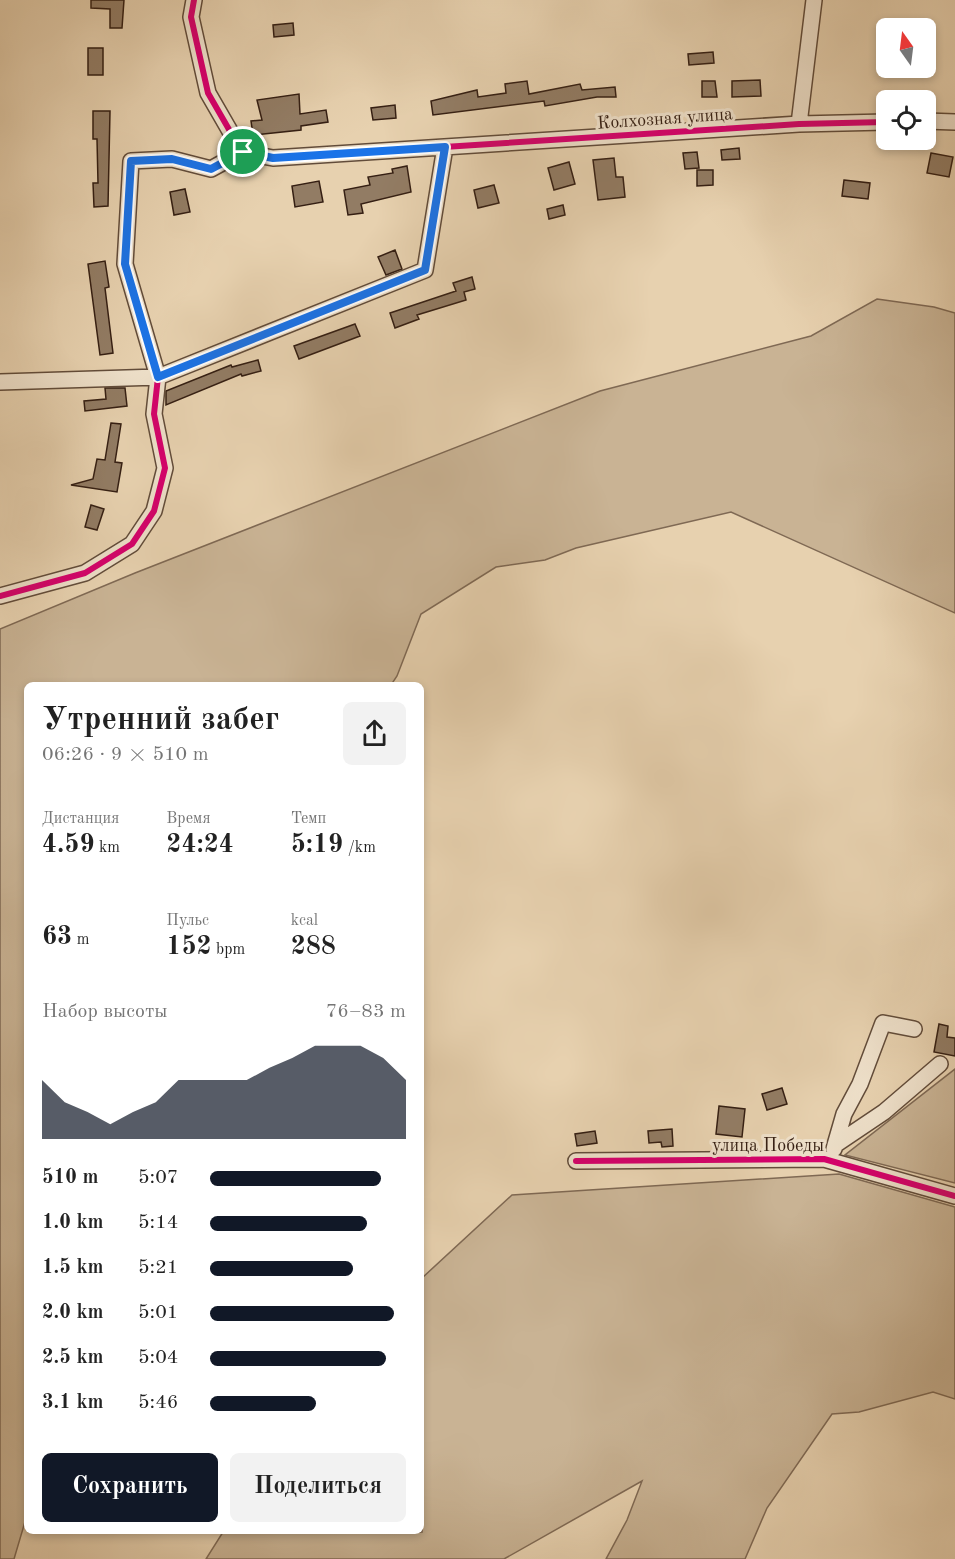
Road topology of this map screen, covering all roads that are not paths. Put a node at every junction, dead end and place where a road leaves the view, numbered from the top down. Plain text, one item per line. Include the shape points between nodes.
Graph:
1 (194, 0) edge
2 (814, 0) edge
3 (936, 121) edge
4 (876, 122) edge
5 (955, 122) edge
6 (799, 124) junction
7 (445, 147) junction
8 (243, 152) junction
9 (158, 377) junction
10 (0, 382) edge
11 (0, 596) edge
12 (914, 1029) dead end
13 (940, 1064) dead end
14 (835, 1145) junction
15 (576, 1161) dead end
16 (832, 1161) junction
17 (955, 1196) edge

1 - 8 street via 191,18 208,93
2 - 6 street
3 - 5 street
4 - 6 street, Колхозная улица
6 - 7 street, Колхозная улица
7 - 8 street, Колхозная улица via 273,158
7 - 9 street via 425,270
8 - 9 street via 211,169 172,159 131,161 125,264
9 - 10 street
9 - 11 street via 154,414 165,468 154,511 132,544 85,573
12 - 14 street via 883,1023
13 - 14 street via 884,1112
14 - 16 street
15 - 16 street, улица Победы
16 - 17 street, улица Победы

